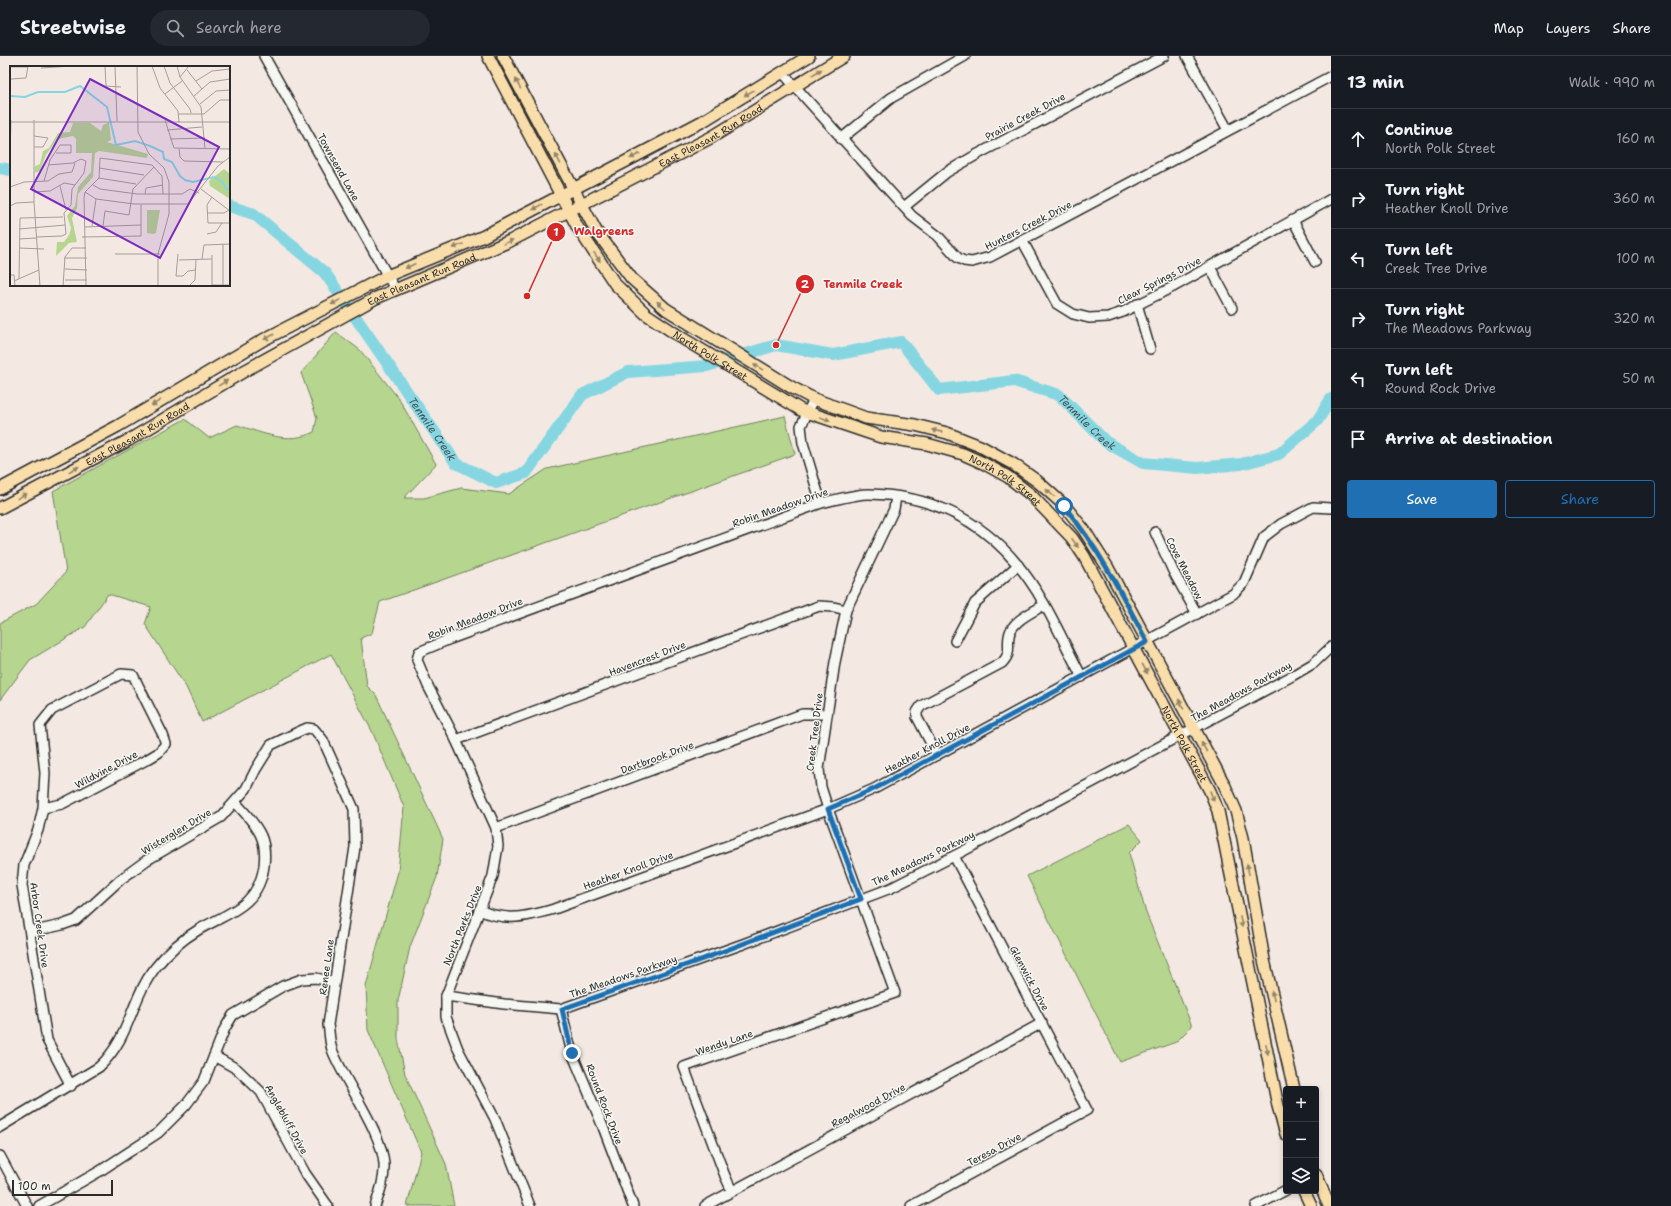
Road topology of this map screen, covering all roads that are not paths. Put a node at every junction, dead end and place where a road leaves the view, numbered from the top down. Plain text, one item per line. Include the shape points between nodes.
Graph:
1 (264, 56) edge
2 (488, 56) edge
3 (503, 56) edge
4 (809, 56) edge
5 (844, 56) edge
6 (966, 56) edge
7 (1164, 56) edge
8 (1187, 56) edge
9 (782, 72) junction
10 (1331, 76) edge
11 (793, 86) junction
12 (533, 112) junction
13 (522, 118) junction
14 (703, 121) junction
15 (1228, 130) junction
16 (712, 137) junction
17 (841, 139) junction
18 (573, 188) junction
19 (561, 194) junction
20 (1331, 200) edge
21 (582, 205) junction
22 (904, 207) junction
23 (569, 211) junction
24 (1293, 220) junction
25 (484, 236) junction
26 (1022, 240) junction
27 (492, 249) junction
28 (1315, 262) dead end
29 (1210, 267) junction
30 (387, 276) junction
31 (395, 289) junction
32 (1137, 304) junction
33 (1232, 308) dead end
34 (1150, 349) dead end
35 (194, 380) junction
36 (203, 396) junction
37 (814, 399) junction
38 (807, 412) junction
39 (32, 472) junction
40 (39, 487) junction
41 (0, 489) edge
42 (896, 497) junction
43 (821, 503) junction
44 (0, 508) edge
45 (1331, 508) edge
46 (1155, 532) dead end
47 (1018, 565) junction
48 (1044, 605) junction
49 (846, 610) junction
50 (1197, 614) junction
51 (955, 641) dead end
52 (1147, 642) junction
53 (1331, 647) edge
54 (1134, 649) junction
55 (418, 652) joint
56 (1082, 678) junction
57 (826, 714) junction
58 (314, 729) joint
59 (1194, 729) junction
60 (163, 735) joint
61 (1182, 736) junction
62 (456, 740) junction
63 (937, 755) junction
64 (236, 803) junction
65 (43, 808) junction
66 (828, 809) junction
67 (496, 828) junction
68 (954, 856) junction
69 (861, 899) junction
70 (479, 910) junction
71 (30, 932) junction
72 (1264, 960) junction
73 (1250, 963) junction
74 (334, 982) junction
75 (895, 993) joint
76 (446, 996) junction
77 (562, 1009) junction
78 (1042, 1023) junction
79 (214, 1056) junction
80 (71, 1086) junction
81 (1293, 1086) edge
82 (1087, 1110) joint
83 (1283, 1124) edge
84 (0, 1127) edge
85 (0, 1156) edge
86 (1319, 1182) edge
87 (732, 1191) junction
88 (1283, 1192) edge
89 (1305, 1194) edge
90 (27, 1206) edge
91 (39, 1206) edge
92 (328, 1206) edge
93 (375, 1206) edge
94 (530, 1206) edge
95 (633, 1206) edge
96 (705, 1206) edge
97 (911, 1206) edge
98 (1256, 1206) edge
99 (1311, 1206) edge
100 (1329, 1206) edge

1 - 30 street, Townsend Lane
2 - 13 main road, North Polk Street
12 -> 3 main road, North Polk Street
4 - 9 main road, East Pleasant Run Road
11 -> 5 main road, East Pleasant Run Road
6 - 17 street via 891,98
7 - 22 street, Prairie Creek Drive via 978,154 948,172
8 - 15 street
9 - 11 street, Hunters Creek Drive
9 -> 14 main road, East Pleasant Run Road
10 - 15 street, Hunters Creek Drive
11 - 16 main road, East Pleasant Run Road
11 - 17 street, Hunters Creek Drive
12 - 13 main road
18 -> 12 main road, North Polk Street
13 - 19 main road, North Polk Street
14 - 16 main road
14 -> 18 main road, East Pleasant Run Road
15 - 26 street, Hunters Creek Drive
16 - 21 main road, East Pleasant Run Road
17 - 22 street, Hunters Creek Drive
18 - 19 main road, East Pleasant Run Road
18 - 21 main road, North Polk Street
19 - 23 main road, North Polk Street
19 -> 25 main road, East Pleasant Run Road
20 - 24 street, Clear Springs Drive
21 - 23 main road, East Pleasant Run Road
37 -> 21 main road, North Polk Street via 666,309 632,279 596,231
22 - 26 street, Hunters Creek Drive via 964,261 972,262 990,257
27 -> 23 main road, East Pleasant Run Road
23 -> 38 main road, North Polk Street via 615,284 646,314
24 - 28 street
24 - 29 street, Clear Springs Drive
25 - 27 main road
25 -> 30 main road, East Pleasant Run Road
26 - 32 street, Clear Springs Drive via 1057,304 1073,314 1090,318 1108,317
27 - 31 main road, East Pleasant Run Road
29 - 32 street, Clear Springs Drive
29 - 33 street
30 - 31 street, Townsend Lane
30 -> 35 main road, East Pleasant Run Road via 243,351
36 -> 31 main road, East Pleasant Run Road
32 - 34 street
35 - 36 main road
35 -> 39 main road, East Pleasant Run Road via 118,426
40 -> 36 main road, East Pleasant Run Road via 129,440
37 - 38 street
52 -> 37 main road, North Polk Street via 1108,568 1084,530 1064,506 1014,464 980,446 947,433 866,418
38 - 43 street via 801,426 803,443
38 -> 54 main road, North Polk Street via 881,437 927,444 963,454 1008,477 1030,494 1072,538
39 - 40 main road
39 - 41 main road, East Pleasant Run Road
44 -> 40 main road, East Pleasant Run Road
42 - 43 street, Robin Meadow Drive via 868,494
42 - 47 street, Robin Meadow Drive via 927,502 956,513 994,539
42 - 49 street, Creek Tree Drive via 894,509
43 - 55 street, Robin Meadow Drive
45 - 50 street, Heather Knoll Drive via 1313,507 1281,524 1264,537 1244,583 1233,594
46 - 50 street, Cove Meadow
47 - 48 street, Robin Meadow Drive
47 - 51 street via 975,603
48 - 56 street, Robin Meadow Drive
48 - 63 street via 1014,626 1009,635 1008,656 1002,663 921,706 917,717
49 - 57 street, Creek Tree Drive
49 - 62 street, Havencrest Drive via 819,606
50 - 52 street, Heather Knoll Drive
52 - 54 street, Heather Knoll Drive
59 -> 52 main road, North Polk Street
53 - 59 street, The Meadows Parkway via 1314,663
54 - 56 street, Heather Knoll Drive
54 -> 61 main road, North Polk Street
55 - 62 street, North Parks Drive via 417,660 428,686
56 - 63 street, Heather Knoll Drive
57 - 66 street, Creek Tree Drive via 819,769
57 - 67 street, Dartbrook Drive via 802,714
58 - 64 street, Wisterglen Drive via 307,728 271,745
58 - 74 street, Renee Lane via 323,740 354,809 355,847
59 - 61 street, The Meadows Parkway
72 -> 59 main road, North Polk Street via 1236,811
60 - 65 street, Wildvine Drive via 166,744 158,753 62,804
60 - 65 street, Arbor Creek Drive via 133,675 121,674 52,710 40,725 46,773
61 - 68 street, The Meadows Parkway
61 -> 73 main road, North Polk Street via 1218,811
62 - 67 street, North Parks Drive
63 - 66 street, Heather Knoll Drive via 874,789
64 - 71 street, Wisterglen Drive via 221,816 147,860 121,879 76,920
64 - 80 street via 262,837 265,857 263,874 256,893 235,911 197,930 155,968 139,994 124,1034 111,1056
65 - 71 street, Arbor Creek Drive via 38,830 24,865 22,885
66 - 69 street, Creek Tree Drive
66 - 70 street, Heather Knoll Drive via 526,918 498,917
67 - 70 street, North Parks Drive via 498,846 493,876
68 - 69 street, The Meadows Parkway via 891,888
68 - 78 street, Glenwick Drive
69 - 75 street, Creek Tree Drive
69 - 77 street, The Meadows Parkway
70 - 76 street, North Parks Drive
71 - 80 street, Arbor Creek Drive via 47,1040
72 - 73 main road
81 -> 72 main road, North Polk Street
73 -> 83 main road, North Polk Street
74 - 79 street via 316,978 302,979 262,997 234,1015 225,1028
74 - 93 street, Renee Lane via 328,1025 332,1051 377,1138 385,1165 382,1186
75 - 87 street, Wendy Lane via 684,1068
76 - 77 street, The Meadows Parkway
76 - 94 street, North Parks Drive via 446,1017 458,1049 495,1119
77 - 95 street, Round Rock Drive via 572,1053
78 - 82 street, Glenwick Drive
78 - 87 street, Regalwood Drive
79 - 91 street via 204,1081 186,1105 158,1133 100,1171
79 - 92 street, Anglebluff Drive via 237,1069 261,1092 304,1173
80 - 84 street
82 - 97 street, Teresa Drive
85 - 90 street
86 - 100 main road
87 - 96 street, Regalwood Drive
88 - 98 street
89 - 99 main road

